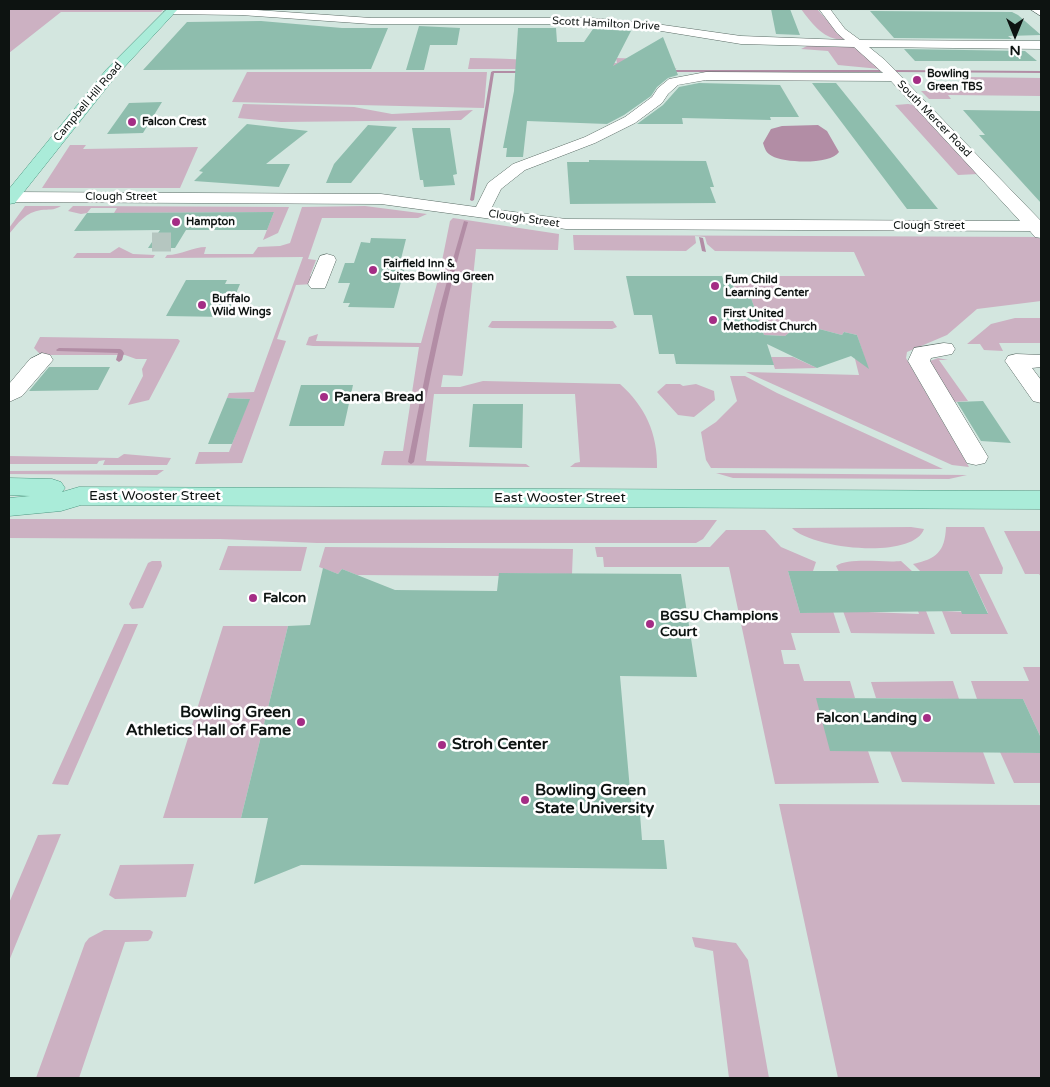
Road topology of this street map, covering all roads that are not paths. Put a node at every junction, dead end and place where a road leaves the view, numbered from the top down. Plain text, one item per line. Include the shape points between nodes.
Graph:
1 (824, 9) edge
2 (1035, 9) edge
3 (171, 10) edge
4 (1041, 13) edge
5 (858, 44) junction
6 (1041, 45) edge
7 (894, 77) junction
8 (9, 198) edge
9 (481, 213) junction
10 (1039, 228) edge
11 (326, 260) dead end
12 (318, 284) dead end
13 (944, 349) dead end
14 (42, 360) dead end
15 (1041, 361) edge
16 (9, 394) edge
17 (1041, 396) edge
18 (976, 457) dead end
19 (9, 486) edge
20 (79, 496) junction
21 (1041, 500) edge
22 (9, 506) edge

1 - 5 street, South Mercer Road via 841,31
2 - 4 street
3 - 5 street, Scott Hamilton Drive via 362,20 590,21 761,42
3 - 8 main road, Campbell Hill Road via 111,73
5 - 6 street, Scott Hamilton Drive
5 - 7 street, South Mercer Road
7 - 9 street via 706,76 679,80 670,84 657,100 630,120 506,176 494,186
7 - 10 street, South Mercer Road
8 - 9 street, Clough Street via 381,199
9 - 10 street, Clough Street via 585,225
11 - 12 street
13 - 18 street via 922,353 919,361
14 - 16 street via 17,390
15 - 17 street via 1016,361
19 - 20 main road, East Wooster Street via 68,489
20 - 21 main road, East Wooster Street
20 - 22 main road, East Wooster Street via 61,502

